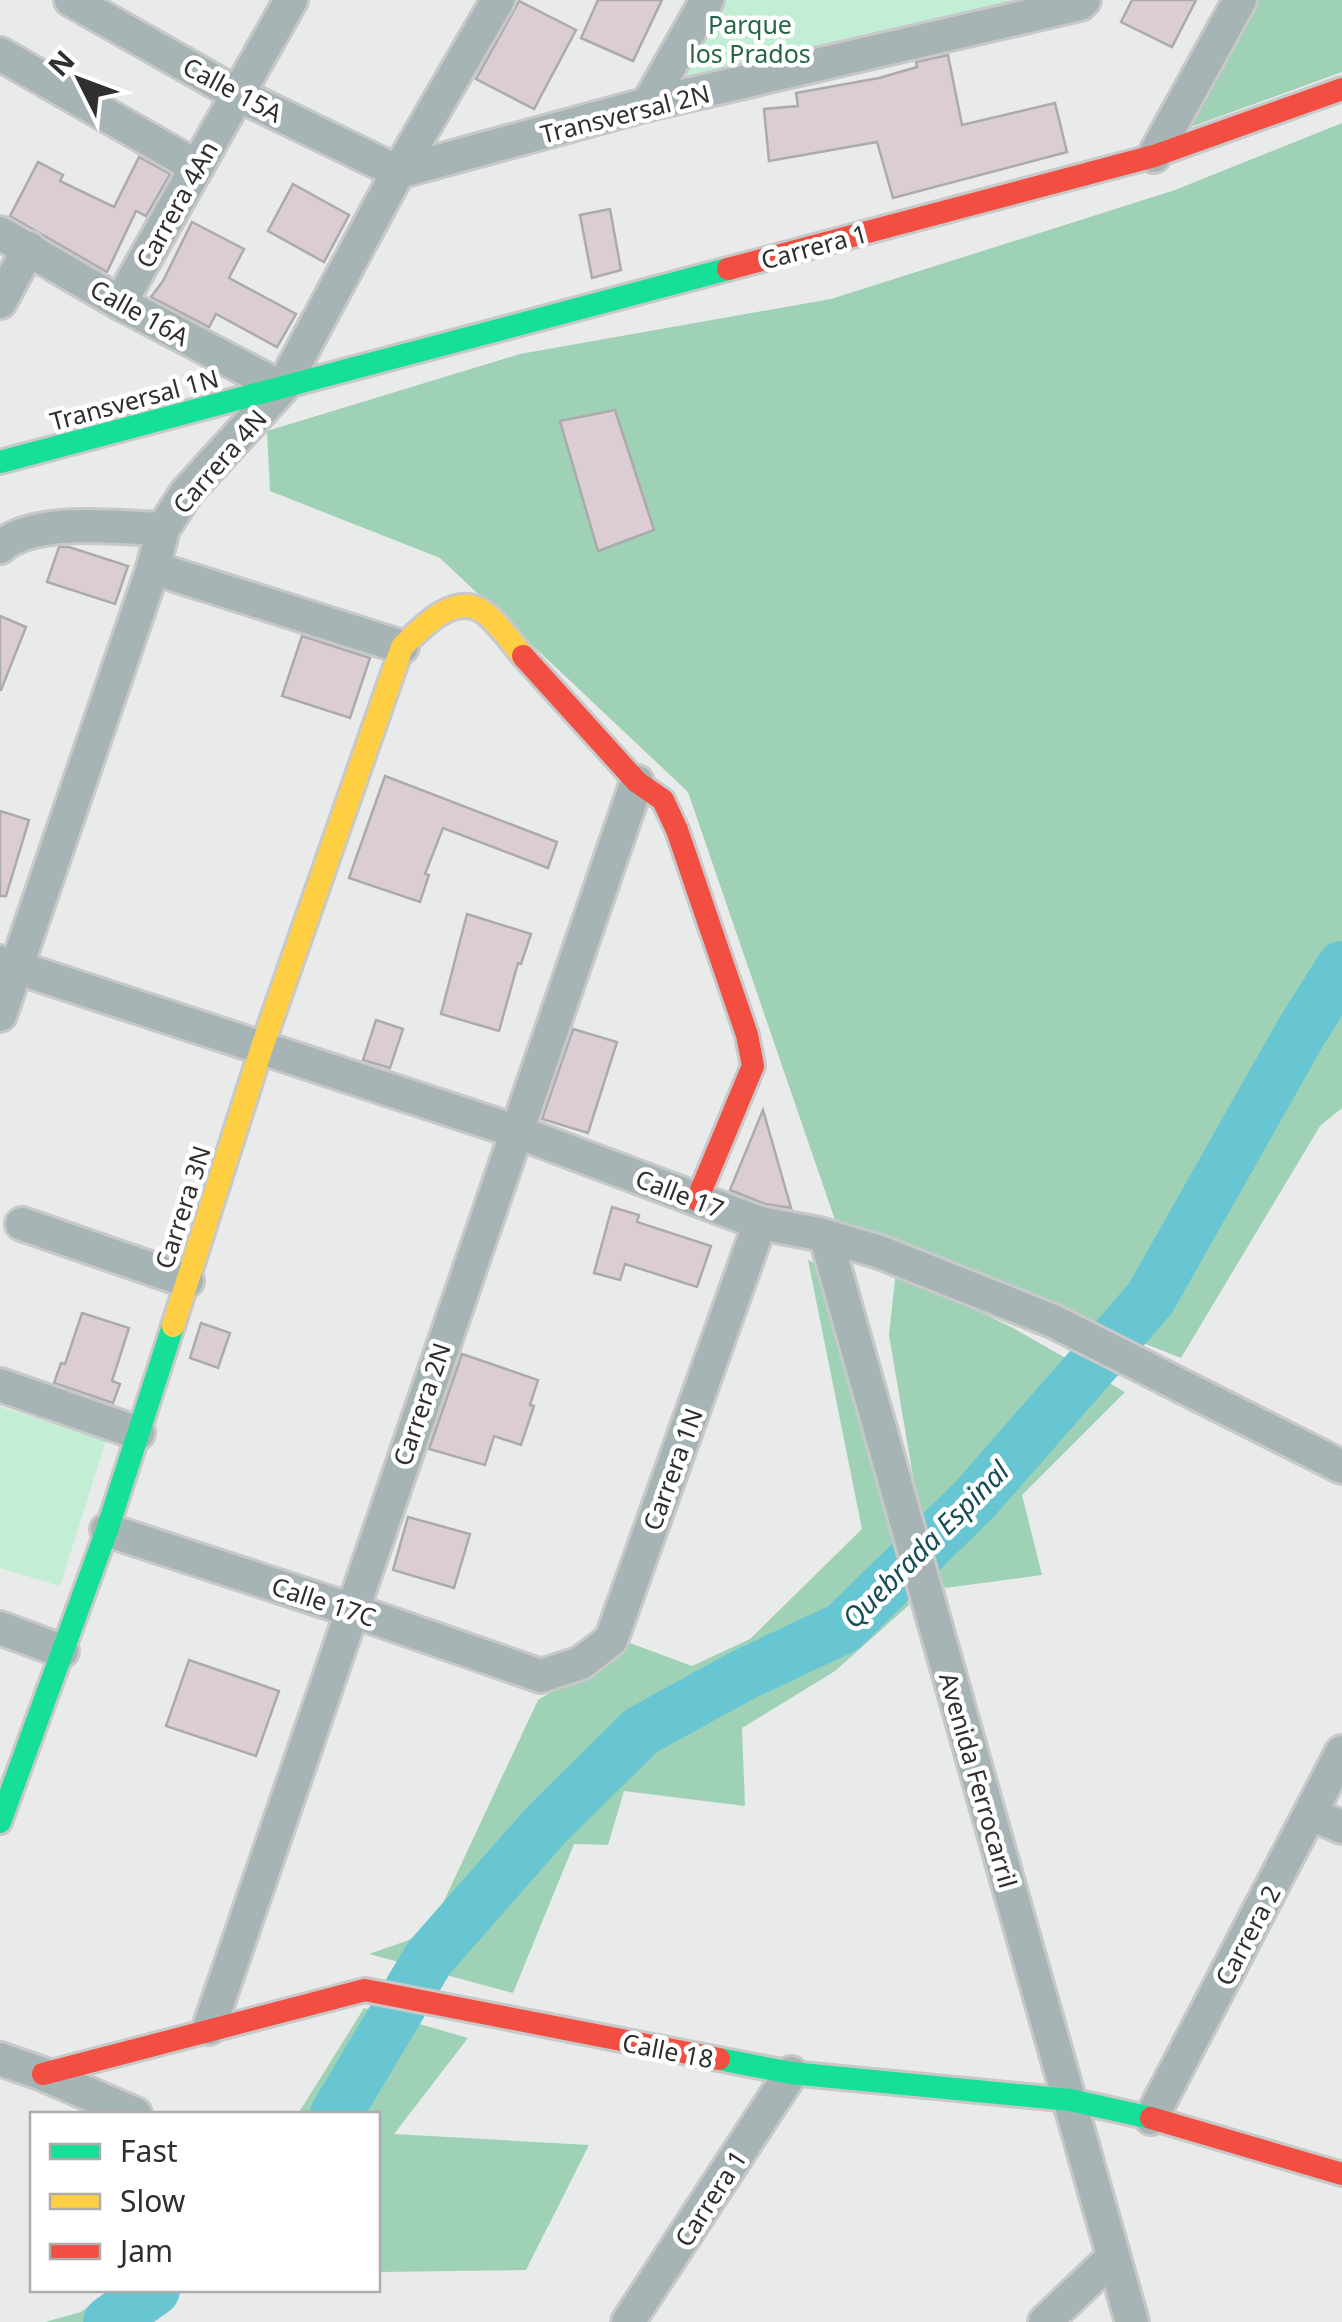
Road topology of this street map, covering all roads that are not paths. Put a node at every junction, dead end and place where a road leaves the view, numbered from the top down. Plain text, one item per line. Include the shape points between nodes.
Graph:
1 (70, 0) edge
2 (291, 0) edge
3 (498, 0) edge
4 (708, 0) edge
5 (1084, 0) edge
6 (1240, 0) edge
7 (0, 54) edge
8 (1342, 89) edge
9 (237, 94) junction
10 (648, 104) junction
11 (1154, 156) junction
12 (197, 167) junction
13 (398, 172) junction
14 (14, 240) edge
15 (0, 302) edge
16 (120, 303) junction
17 (282, 388) junction
18 (0, 462) edge
19 (163, 529) junction
20 (0, 547) edge
21 (154, 568) junction
22 (402, 647) junction
23 (638, 782) junction
24 (8, 965) edge
25 (0, 1015) edge
26 (262, 1047) junction
27 (515, 1131) junction
28 (697, 1200) junction
29 (760, 1223) junction
30 (22, 1224) dead end
31 (826, 1238) junction
32 (187, 1281) junction
33 (0, 1385) edge
34 (138, 1434) junction
35 (1342, 1467) edge
36 (107, 1530) junction
37 (351, 1610) junction
38 (0, 1628) edge
39 (62, 1651) junction
40 (540, 1676) joint
41 (1342, 1752) edge
42 (1310, 1814) junction
43 (0, 1822) edge
44 (1342, 1827) edge
45 (209, 2028) junction
46 (0, 2060) edge
47 (792, 2073) junction
48 (43, 2074) junction
49 (1070, 2100) junction
50 (129, 2112) edge
51 (1151, 2118) junction
52 (1342, 2174) edge
53 (1113, 2257) junction
54 (628, 2322) edge
55 (1044, 2322) edge
56 (1132, 2322) edge

1 - 9 street, Calle 15A
2 - 9 street, Carrera 4An
3 - 13 street, Carrera 4N
4 - 10 street
5 - 10 street, Transversal 2N
6 - 11 street
7 - 12 street
8 - 11 street, Carrera 1
9 - 12 street, Carrera 4An
9 - 13 street, Calle 15A
10 - 13 street, Transversal 2N
11 - 17 street, Carrera 1
12 - 16 street, Carrera 4An
13 - 17 street, Carrera 4N
14 - 15 street
14 - 16 street, Calle 16A
16 - 17 street, Calle 16A
17 - 18 street, Transversal 1N
17 - 19 street, Carrera 4N
19 - 20 street via 51,527
19 - 21 street, Carrera 4N
21 - 22 street
21 - 24 street, Carrera 4N
22 - 23 street, Carrera 3N via 454,607 483,611
22 - 26 street, Carrera 3N
23 - 27 street, Carrera 2N
23 - 28 street via 664,800 752,1066
24 - 25 street, Carrera 4N
24 - 26 street, Calle 17
26 - 27 street, Calle 17
26 - 32 street, Carrera 3N
27 - 28 street, Calle 17
27 - 37 street, Carrera 2N
28 - 29 street, Calle 17
29 - 31 street, Calle 17
29 - 40 street, Carrera 1N via 611,1640 581,1663
30 - 32 street
31 - 35 street, Calle 17 via 880,1252 1053,1321
31 - 49 street, Avenida Ferrocarril
32 - 34 street, Carrera 3N
33 - 34 street
34 - 36 street, Carrera 3N
36 - 37 street, Calle 17C
36 - 39 street, Carrera 3N
37 - 40 street, Calle 17C
37 - 45 street, Carrera 2N
38 - 39 street
39 - 43 street, Carrera 3N
41 - 42 street, Carrera 2
42 - 44 street
42 - 51 street, Carrera 2
45 - 47 street, Calle 18 via 365,1990
45 - 48 street, Calle 18
46 - 48 street
47 - 49 street, Calle 18
47 - 54 street, Carrera 1
48 - 50 street
49 - 51 street, Calle 18
49 - 53 street, Avenida Ferrocarril
51 - 52 street, Calle 18
53 - 55 street
53 - 56 street, Avenida Ferrocarril

